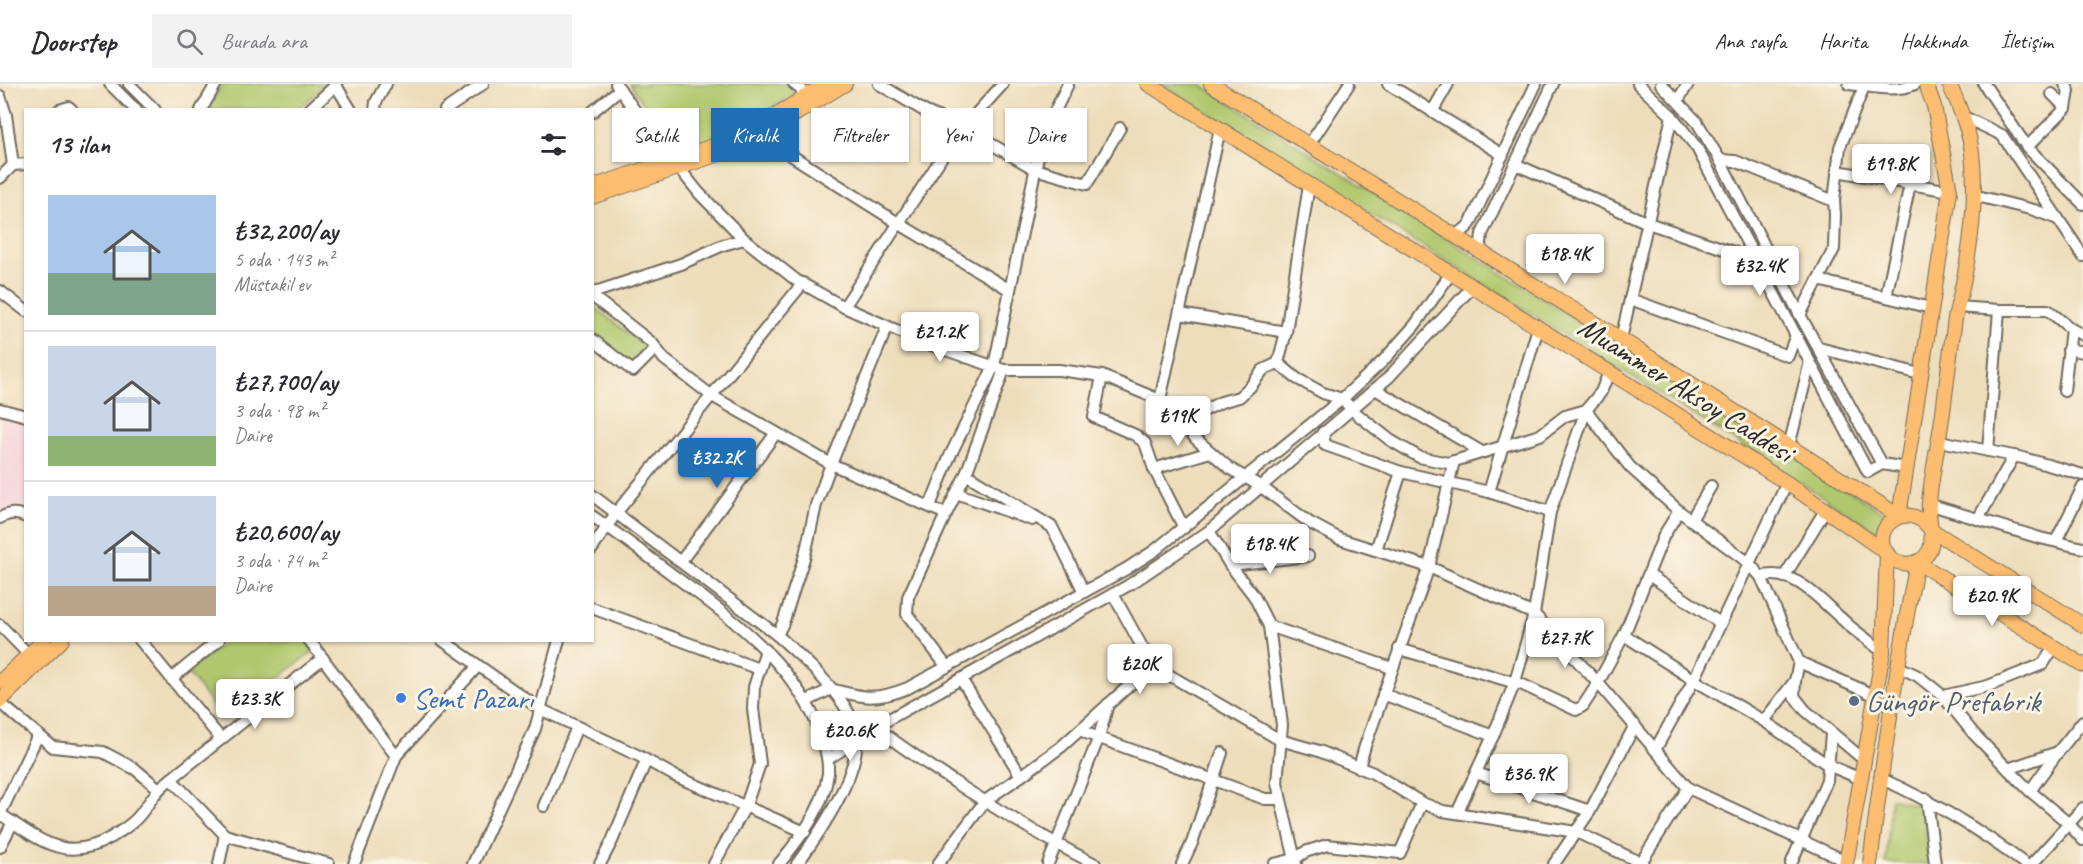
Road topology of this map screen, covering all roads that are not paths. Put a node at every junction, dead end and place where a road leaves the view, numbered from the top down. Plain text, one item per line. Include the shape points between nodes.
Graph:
1 (110, 84) edge
2 (130, 84) edge
3 (216, 84) edge
4 (386, 84) edge
5 (483, 84) edge
6 (794, 84) edge
7 (826, 84) edge
8 (845, 84) edge
9 (879, 84) edge
10 (1003, 84) edge
11 (1068, 84) edge
12 (1148, 84) edge
13 (1211, 84) edge
14 (1349, 84) edge
15 (1388, 84) edge
16 (1448, 84) edge
17 (1536, 84) edge
18 (1553, 84) edge
19 (1638, 84) edge
20 (1661, 84) edge
21 (1688, 84) edge
22 (1849, 84) edge
23 (1915, 84) edge
24 (1926, 84) edge
25 (1949, 84) edge
26 (1984, 84) edge
27 (2065, 84) edge
28 (335, 85) edge
29 (1865, 85) edge
30 (618, 86) edge
31 (2052, 94) dead end
32 (0, 96) edge
33 (808, 96) junction
34 (1678, 100) junction
35 (134, 108) edge
36 (153, 108) edge
37 (202, 108) edge
38 (311, 108) edge
39 (350, 108) edge
40 (375, 108) edge
41 (448, 108) edge
42 (981, 108) edge
43 (2066, 108) junction
44 (921, 109) edge
45 (594, 110) edge
46 (799, 111) edge
47 (1432, 112) junction
48 (1672, 116) junction
49 (1962, 116) junction
50 (1120, 128) dead end
51 (1220, 129) junction
52 (1310, 145) junction
53 (993, 146) edge
54 (2027, 147) junction
55 (1503, 154) junction
56 (711, 156) edge
57 (799, 160) edge
58 (1720, 160) junction
59 (938, 162) edge
60 (24, 164) edge
61 (675, 164) junction
62 (1515, 164) junction
63 (13, 165) junction
64 (1035, 170) junction
65 (1837, 171) junction
66 (0, 178) edge
67 (1910, 184) junction
68 (1309, 185) junction
69 (594, 186) edge
70 (1950, 191) junction
71 (1973, 195) junction
72 (594, 196) edge
73 (1834, 201) junction
74 (2083, 204) edge
75 (2058, 219) junction
76 (898, 223) junction
77 (1648, 223) junction
78 (1454, 235) junction
79 (744, 239) junction
80 (1480, 251) junction
81 (1736, 253) dead end
82 (2083, 256) edge
83 (1451, 273) junction
84 (1818, 280) junction
85 (803, 283) junction
86 (1472, 287) junction
87 (1010, 290) junction
88 (0, 291) edge
89 (594, 293) edge
90 (594, 296) edge
91 (1886, 297) junction
92 (1630, 299) junction
93 (844, 307) junction
94 (1958, 307) junction
95 (1931, 308) junction
96 (24, 309) edge
97 (1999, 310) junction
98 (1180, 314) junction
99 (1800, 315) junction
100 (887, 327) junction
101 (1538, 328) junction
102 (2071, 329) junction
103 (1286, 332) junction
104 (1796, 335) junction
105 (2083, 335) edge
106 (1621, 339) junction
107 (594, 341) edge
108 (656, 348) junction
109 (1819, 348) junction
110 (2068, 349) junction
111 (2083, 352) edge
112 (1810, 362) junction
113 (1278, 363) junction
114 (999, 368) junction
115 (1609, 372) junction
116 (1920, 374) junction
117 (1102, 376) junction
118 (1375, 389) junction
119 (2064, 391) dead end
120 (712, 396) junction
121 (1342, 399) junction
122 (1160, 400) junction
123 (0, 409) edge
124 (1352, 409) junction
125 (1586, 410) junction
126 (24, 415) edge
127 (1182, 422) junction
128 (1323, 432) junction
129 (776, 433) junction
130 (1940, 441) junction
131 (1789, 446) junction
132 (1501, 447) junction
133 (1988, 451) junction
134 (1210, 452) junction
135 (1482, 452) junction
136 (2014, 456) junction
137 (1454, 461) junction
138 (831, 464) junction
139 (1882, 465) junction
140 (1906, 468) junction
141 (1154, 469) junction
142 (1401, 472) junction
143 (966, 474) junction
144 (2083, 475) edge
145 (1245, 478) junction
146 (1786, 483) junction
147 (1448, 484) junction
148 (1260, 486) junction
149 (1711, 486) dead end
150 (2083, 487) edge
151 (1488, 492) junction
152 (956, 493) junction
153 (594, 496) edge
154 (1928, 504) junction
155 (930, 506) junction
156 (1826, 509) junction
157 (1679, 511) junction
158 (1550, 512) junction
159 (616, 513) junction
160 (946, 514) junction
161 (24, 516) edge
162 (1899, 516) junction
163 (594, 517) edge
164 (0, 518) edge
165 (1978, 519) junction
166 (1691, 520) junction
167 (607, 526) junction
168 (1052, 526) junction
169 (1184, 528) junction
170 (1930, 529) junction
171 (1209, 531) junction
172 (2056, 542) junction
173 (594, 546) edge
174 (2083, 548) edge
175 (1376, 550) junction
176 (1887, 553) junction
177 (1308, 556) dead end
178 (681, 561) junction
179 (1917, 562) junction
180 (1749, 563) junction
181 (1230, 565) junction
182 (1429, 567) junction
183 (1649, 574) junction
184 (1761, 577) junction
185 (1784, 577) junction
186 (1084, 592) junction
187 (1113, 594) junction
188 (594, 609) edge
189 (1534, 614) junction
190 (1720, 623) junction
191 (0, 625) edge
192 (2083, 625) edge
193 (1269, 626) junction
194 (777, 635) junction
195 (1624, 635) junction
196 (42, 642) edge
197 (60, 642) edge
198 (142, 642) edge
199 (217, 642) edge
200 (311, 642) edge
201 (445, 642) edge
202 (558, 642) edge
203 (2055, 647) junction
204 (1399, 649) junction
205 (766, 650) junction
206 (1883, 652) junction
207 (29, 655) junction
208 (323, 658) junction
209 (1799, 662) junction
210 (1152, 665) junction
211 (2083, 665) edge
212 (478, 666) junction
213 (1897, 666) junction
214 (947, 667) junction
215 (1392, 668) junction
216 (759, 669) junction
217 (171, 679) junction
218 (961, 679) junction
219 (1694, 680) junction
220 (1795, 681) junction
221 (0, 682) edge
222 (1515, 682) junction
223 (1598, 683) junction
224 (831, 689) junction
225 (1383, 694) junction
226 (1876, 696) junction
227 (1943, 696) junction
228 (0, 702) edge
229 (807, 702) junction
230 (1108, 704) junction
231 (540, 710) junction
232 (1764, 721) junction
233 (2083, 721) edge
234 (1635, 725) junction
235 (577, 727) junction
236 (877, 728) junction
237 (1081, 729) junction
238 (1831, 734) junction
239 (38, 735) junction
240 (1492, 736) junction
241 (1098, 737) junction
242 (221, 739) junction
243 (1280, 740) junction
244 (857, 741) junction
245 (1655, 750) junction
246 (2058, 752) junction
247 (1222, 753) dead end
248 (396, 756) junction
249 (828, 759) junction
250 (1864, 760) junction
251 (646, 761) junction
252 (1828, 765) junction
253 (1359, 767) junction
254 (2008, 770) junction
255 (1476, 772) junction
256 (1021, 777) junction
257 (1880, 778) junction
258 (171, 779) junction
259 (1212, 779) junction
260 (1860, 779) junction
261 (158, 788) junction
262 (1688, 788) junction
263 (2030, 791) junction
264 (1280, 799) junction
265 (1927, 800) junction
266 (985, 801) junction
267 (1422, 804) junction
268 (746, 805) junction
269 (544, 806) dead end
270 (2083, 808) edge
271 (1590, 811) junction
272 (1457, 813) junction
273 (13, 822) junction
274 (2068, 823) junction
275 (805, 832) junction
276 (1576, 832) junction
277 (225, 835) junction
278 (2083, 840) edge
279 (1801, 841) junction
280 (1056, 844) junction
281 (0, 847) edge
282 (1403, 859) edge
283 (302, 861) edge
284 (1295, 862) edge
285 (1642, 863) edge
286 (1846, 863) edge
287 (219, 864) edge
288 (329, 864) edge
289 (354, 864) edge
290 (472, 864) edge
291 (600, 864) edge
292 (714, 864) edge
293 (779, 864) edge
294 (797, 864) edge
295 (938, 864) edge
296 (1048, 864) edge
297 (1095, 864) edge
298 (1182, 864) edge
299 (1274, 864) edge
300 (1554, 864) edge
301 (1791, 864) edge
302 (1870, 864) edge
303 (1935, 864) edge
304 (2025, 864) edge
305 (2032, 864) edge

1 - 35 street
2 - 36 street
3 - 37 street
4 - 40 street
5 - 41 street
6 - 33 street
7 - 33 main road
8 - 46 main road
9 - 44 street
10 - 42 street
11 - 64 street via 1042,138
12 - 51 main road, Muammer Aksoy Caddesi
13 - 52 main road, Muammer Aksoy Caddesi
14 - 52 street
15 - 47 street
16 - 47 street
17 - 55 street
18 - 62 street
19 - 48 street
20 - 34 street
21 - 34 street
22 - 29 street
23 - 29 street via 1897,89
24 - 70 main road
25 - 49 main road
26 - 54 street
27 - 43 street via 2069,90
28 - 38 street
28 - 39 street
29 - 65 street via 1840,147
30 - 45 street
30 - 61 street
31 - 43 street
32 - 63 street
33 - 61 main road via 761,124
34 - 58 street
43 - 54 street
47 - 55 street
48 - 77 street
48 - 104 street via 1697,148
49 - 71 main road via 1972,151
49 - 75 street via 2002,135
50 - 64 street via 1087,184
51 - 68 main road, Muammer Aksoy Caddesi
51 - 98 street
52 - 78 main road, Muammer Aksoy Caddesi
53 - 64 street
54 - 74 street
55 - 78 street via 1470,224
56 - 61 main road
57 - 76 street
58 - 73 street via 1735,161
58 - 99 street
59 - 76 street
60 - 63 street
61 - 69 main road
61 - 72 main road
61 - 79 street
62 - 77 street
62 - 80 street via 1482,234
63 - 66 street
64 - 87 street
65 - 67 street
65 - 73 street
67 - 70 street
67 - 91 street
68 - 83 main road, Muammer Aksoy Caddesi
68 - 103 street
70 - 95 main road
71 - 75 street
71 - 94 main road
73 - 84 street via 1834,249
75 - 82 street
76 - 87 street
76 - 93 street
77 - 81 street
77 - 92 street
78 - 80 main road, Muammer Aksoy Caddesi
79 - 85 street
79 - 89 street
80 - 106 main road, Muammer Aksoy Caddesi
83 - 86 main road, Muammer Aksoy Caddesi
83 - 121 street via 1416,325
84 - 91 street
84 - 99 street
85 - 93 street
85 - 120 street
86 - 101 main road, Muammer Aksoy Caddesi
86 - 118 street
87 - 114 street
88 - 96 street
90 - 108 street
91 - 95 street
92 - 104 street via 1788,356
92 - 106 street
93 - 100 street
94 - 97 street
94 - 130 main road
95 - 116 main road
97 - 102 street via 2049,310
97 - 133 street
98 - 103 street
98 - 122 street
99 - 109 street
100 - 114 street
100 - 138 street
101 - 115 main road, Muammer Aksoy Caddesi
101 - 132 street
102 - 105 street
102 - 110 street
103 - 113 street
104 - 112 street
106 - 131 main road, Muammer Aksoy Caddesi
107 - 108 street via 633,371
108 - 120 street via 664,359
109 - 116 street
109 - 139 street
110 - 111 street
110 - 119 street
112 - 131 street
112 - 139 street via 1868,472
113 - 121 street via 1296,378
113 - 127 street via 1263,370 1239,397
114 - 117 street
114 - 143 street
114 - 155 street via 949,458
115 - 125 street via 1601,392
115 - 146 main road, Muammer Aksoy Caddesi
116 - 140 main road
117 - 122 street
117 - 141 street via 1094,417 1145,443
118 - 124 street
118 - 135 street
120 - 129 street
120 - 159 street
121 - 124 street
121 - 145 street
122 - 127 street
123 - 126 street
124 - 128 street
124 - 137 street via 1390,440 1419,457
125 - 132 street via 1565,416 1540,435
125 - 157 street via 1630,467
125 - 158 street
127 - 134 street
128 - 142 street via 1325,445
128 - 148 street
129 - 138 street
129 - 178 street
130 - 133 street
130 - 154 main road
131 - 162 main road, Muammer Aksoy Caddesi
132 - 135 street
132 - 151 street
133 - 136 street
134 - 141 street
134 - 145 street
135 - 137 street
136 - 144 street
136 - 165 street
137 - 147 street
138 - 155 street
138 - 194 street
139 - 140 street
140 - 162 main road
141 - 169 street
142 - 147 street
142 - 175 street
143 - 152 street
143 - 168 street
145 - 148 street
145 - 169 street
146 - 156 main road, Muammer Aksoy Caddesi
146 - 180 street
147 - 151 street
147 - 182 street
148 - 171 street
148 - 175 street via 1310,523 1340,539
149 - 166 street
150 - 172 street
151 - 158 street
152 - 160 street
152 - 168 street
153 - 159 street
154 - 165 street
154 - 170 main road
155 - 160 street
156 - 176 main road, Muammer Aksoy Caddesi
156 - 185 street
157 - 166 street
157 - 183 street
158 - 189 street
159 - 167 street
159 - 178 street
160 - 214 street via 908,597 908,614
161 - 164 street via 8,513
162 - 170 main road via 1920,518
162 - 176 main road via 1884,532
163 - 167 street
165 - 172 street
166 - 180 street
167 - 173 street
167 - 205 street via 714,604
168 - 186 street
169 - 186 street via 1126,569
170 - 179 main road via 1929,552
170 - 192 main road
171 - 181 street
171 - 187 street
172 - 174 street
175 - 182 street
176 - 179 main road via 1897,562
176 - 206 main road
177 - 181 street
178 - 194 street
179 - 203 main road
179 - 213 main road
180 - 184 street
180 - 190 street
181 - 193 street via 1254,596
182 - 189 street
182 - 204 street
183 - 190 street
183 - 195 street
184 - 185 street
184 - 209 street
185 - 206 street via 1813,591
186 - 214 street
187 - 210 street
187 - 218 street
188 - 216 street
189 - 222 street
189 - 223 street
190 - 219 street
191 - 207 street
193 - 215 street
193 - 243 street via 1282,725
194 - 224 street
195 - 219 street
195 - 223 street
196 - 207 main road
197 - 228 main road
198 - 217 street
199 - 217 street
200 - 208 street
201 - 212 street
202 - 231 street
203 - 211 main road
203 - 227 street via 2043,664 1988,686
204 - 215 street
204 - 222 street
205 - 216 street
205 - 229 street
206 - 226 main road
207 - 221 main road
208 - 242 street
208 - 248 street
209 - 220 street
209 - 226 street
210 - 230 street
210 - 243 street
212 - 231 street
212 - 248 street
213 - 227 street via 1918,676
213 - 257 main road
214 - 224 street via 886,697 862,698
215 - 225 street
216 - 268 street via 753,709 760,764
217 - 242 street
218 - 236 street
218 - 256 street
219 - 232 street
219 - 245 street
220 - 232 street
220 - 238 street via 1794,696
222 - 223 street via 1576,710
222 - 240 street
223 - 234 street
224 - 229 street
224 - 244 street via 846,706
225 - 240 street
225 - 253 street
226 - 250 main road
227 - 254 street
228 - 239 street
229 - 249 street
230 - 237 street
230 - 241 street
231 - 235 street
231 - 290 street via 536,729
232 - 252 street
233 - 246 street
234 - 245 street
234 - 271 street
235 - 251 street
235 - 269 street
236 - 244 street
236 - 266 street
237 - 241 street
237 - 256 street
238 - 250 street
238 - 252 street
239 - 261 street via 53,747 103,752 135,769
239 - 273 street via 0,814
240 - 255 street
241 - 259 street
241 - 280 street
242 - 258 street
243 - 253 street
243 - 264 street
244 - 249 street
244 - 294 street via 846,783 823,828
245 - 262 street
246 - 254 street
246 - 263 street
247 - 259 street
248 - 289 street
249 - 275 street via 824,790
250 - 260 main road
251 - 268 street
251 - 291 street
252 - 260 street
252 - 279 street via 1827,780
253 - 267 street
254 - 263 street
255 - 271 street
255 - 272 street
256 - 266 street
257 - 265 street
257 - 302 main road
258 - 261 street
258 - 277 street
259 - 264 street via 1265,799
259 - 298 street
260 - 286 main road
261 - 273 street via 136,819 104,842 81,851 53,848
262 - 279 street
262 - 285 street
263 - 274 street
264 - 284 street
265 - 303 street
265 - 304 street via 1982,831
266 - 280 street
266 - 295 street
267 - 272 street
267 - 282 street
268 - 275 street
268 - 292 street
270 - 274 street
271 - 276 street
272 - 276 street
273 - 281 street
274 - 278 street
274 - 305 street
275 - 293 street
276 - 285 street
276 - 300 street
277 - 283 street
277 - 287 street
279 - 286 street
279 - 301 street
280 - 296 street
280 - 297 street
282 - 284 street via 1327,845 1305,852
283 - 288 street
284 - 299 street

